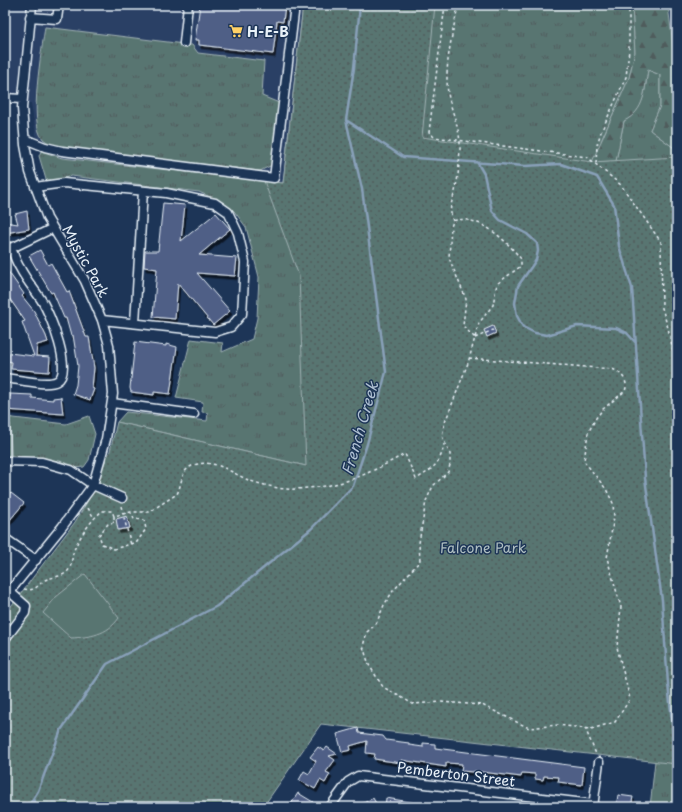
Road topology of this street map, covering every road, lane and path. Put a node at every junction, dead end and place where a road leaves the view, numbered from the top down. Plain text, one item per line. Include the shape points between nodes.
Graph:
1 (32, 5) edge
2 (59, 5) edge
3 (188, 5) edge
4 (295, 5) edge
5 (445, 5) edge
6 (458, 5) edge
7 (629, 5) edge
8 (30, 17) junction
9 (184, 43) dead end
10 (5, 98) edge
11 (22, 99) junction
12 (24, 139) junction
13 (460, 140) junction
14 (596, 164) junction
15 (35, 187) junction
16 (143, 191) junction
17 (453, 221) junction
18 (53, 228) junction
19 (8, 248) edge
20 (102, 320) junction
21 (135, 323) junction
22 (493, 330) dead end
23 (475, 338) junction
24 (469, 358) junction
25 (677, 368) edge
26 (5, 378) edge
27 (112, 403) junction
28 (194, 414) dead end
29 (445, 443) junction
30 (5, 461) edge
31 (93, 484) junction
32 (122, 498) joint
33 (88, 508) dead end
34 (131, 512) junction
35 (123, 514) junction
36 (114, 516) junction
37 (94, 518) junction
38 (6, 539) dead end
39 (131, 545) junction
40 (36, 560) junction
41 (24, 589) dead end
42 (7, 593) edge
43 (5, 639) edge
44 (585, 728) junction
45 (599, 762) joint
46 (593, 805) edge
47 (330, 807) edge

1 - 8 street, Mystic Park
2 - 8 street via 57,19
3 - 9 street
4 - 12 street via 274,178 62,151
5 - 13 path via 428,132 434,137
6 - 13 path via 447,60 447,78 448,94
7 - 14 path via 626,77 600,132
8 - 11 street, Mystic Park
10 - 11 street
11 - 12 street, Mystic Park
12 - 15 street, Mystic Park
13 - 14 path via 573,154 587,157
13 - 17 path via 456,188 450,211
14 - 25 path via 621,185 661,242 662,308
15 - 16 street via 64,183
15 - 18 street, Mystic Park
16 - 21 street
16 - 21 street via 215,202 228,212 238,232 245,262 242,314 231,327 215,332
17 - 23 path via 449,258 466,299 463,326
17 - 23 path via 459,219 480,222 502,237 521,259 521,266 498,283 493,305 478,323
18 - 19 street
18 - 20 street, Mystic Park via 85,281
19 - 26 street via 43,302 59,344 64,370 61,378 53,383
20 - 21 street
20 - 27 street, Mystic Park via 109,345
22 - 23 path
23 - 24 path
24 - 29 path via 444,425 442,436
24 - 44 path via 612,369 621,373 626,382 625,390 603,409 588,433 584,461 606,489 613,503 614,517 607,558 621,607 616,647 630,699 615,722 591,729
27 - 28 street
27 - 31 street, Mystic Park via 106,439
29 - 34 path via 437,466 416,479 405,454 355,479 331,486 290,489 251,481 216,464 196,464 182,473 177,494 149,512
29 - 44 path via 450,454 450,465 448,472 433,486 426,501 419,543 420,560 393,591 376,624 367,632 363,646 369,665 383,687 413,704 442,702 482,705 529,728 558,725
30 - 31 street via 42,462 71,470
31 - 32 street
31 - 40 street, Mystic Park
32 - 35 path via 120,506
33 - 37 path
34 - 35 path
34 - 39 path via 134,519 144,520 146,530 137,542
35 - 36 path
35 - 39 path
36 - 37 path via 112,511 102,510
36 - 39 path via 114,522 108,524 99,535 102,544 114,549 122,545
37 - 41 path via 74,551 72,565 65,573 45,581 35,589
38 - 40 street
40 - 42 street, Mystic Park
42 - 43 street via 26,606 25,613
44 - 45 path
45 - 46 street
46 - 47 street, Pemberton Street via 358,776 348,782

